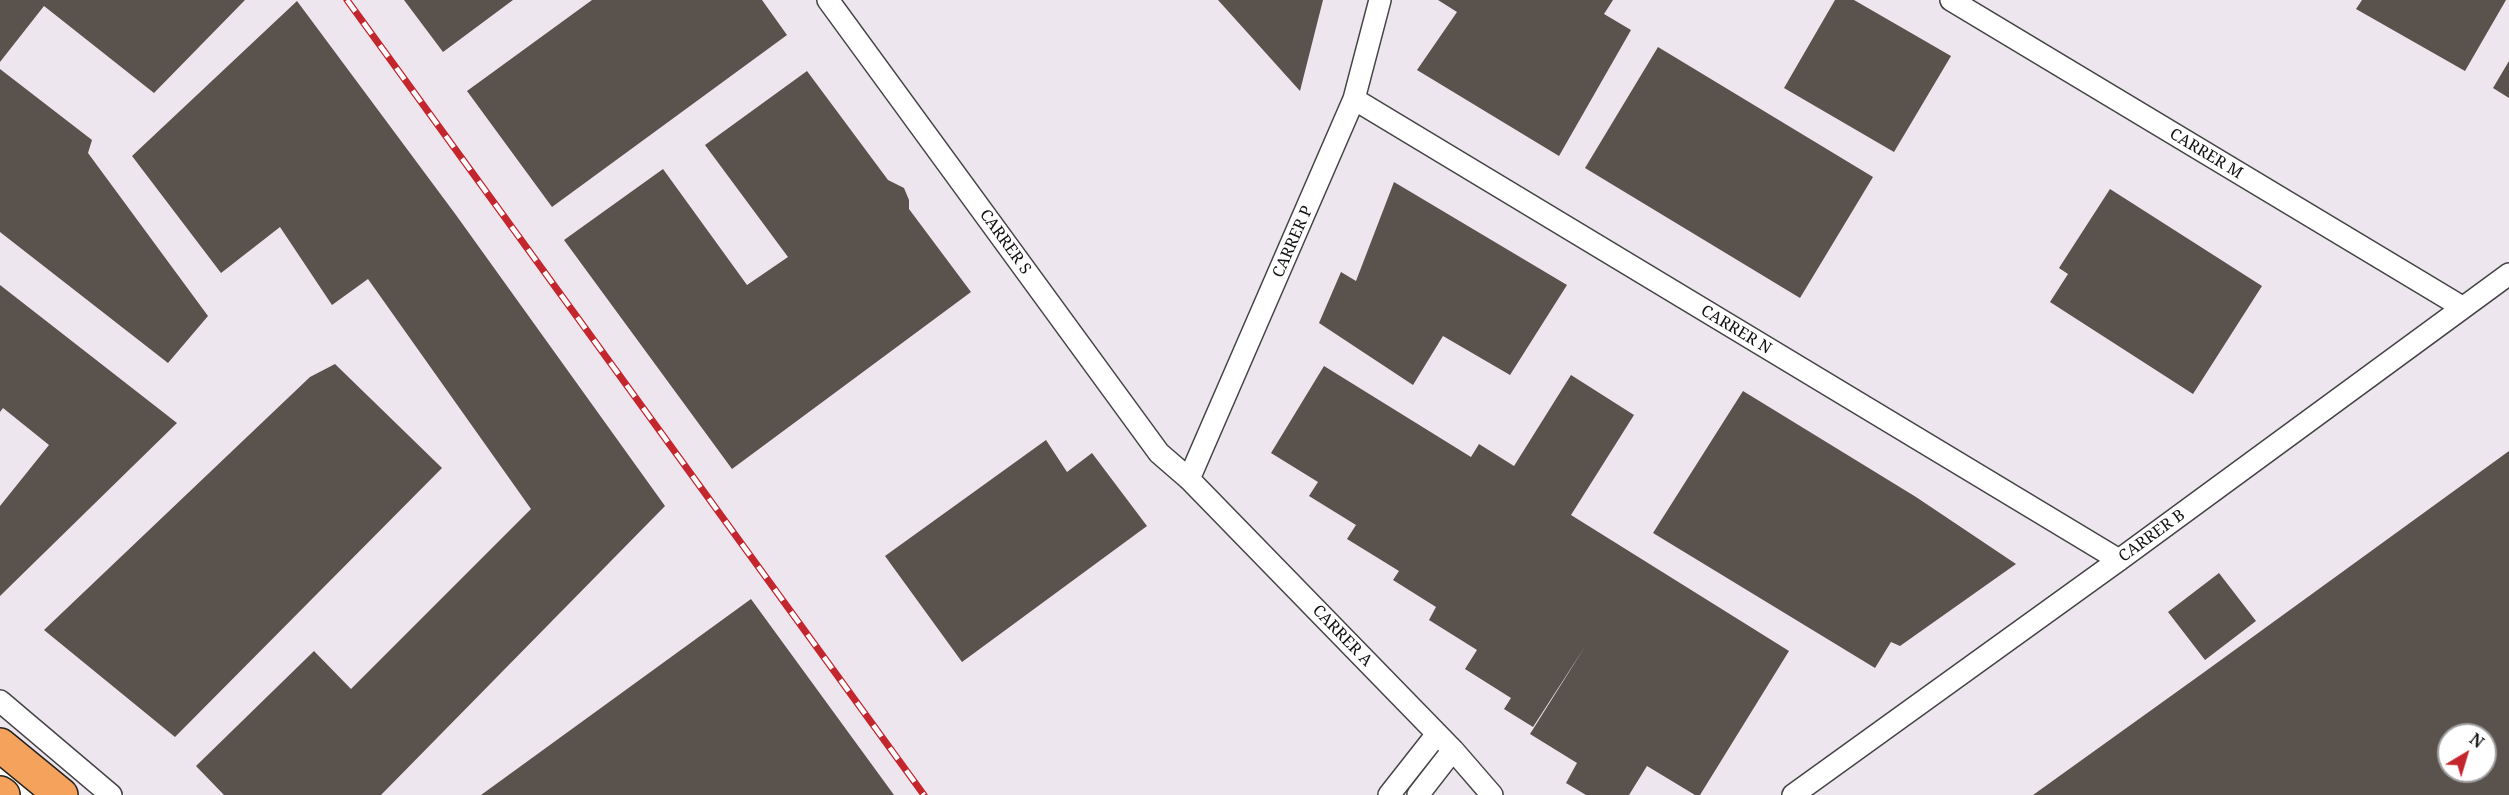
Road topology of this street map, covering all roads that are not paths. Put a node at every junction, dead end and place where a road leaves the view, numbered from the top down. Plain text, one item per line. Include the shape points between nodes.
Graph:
1 (828, 0) edge
2 (1380, 0) edge
3 (1950, 0) edge
4 (1354, 99) junction
5 (2509, 274) edge
6 (2462, 307) junction
7 (1189, 479) junction
8 (2119, 560) junction
9 (0, 701) edge
10 (1437, 734) junction
11 (0, 745) edge
12 (1453, 750) junction
13 (61, 795) edge
14 (111, 795) edge
15 (1389, 795) edge
16 (1418, 795) edge
17 (1492, 795) edge
18 (1793, 795) edge

1 - 7 street, CARRER S via 1159,453
2 - 4 street, CARRER P
3 - 6 street, CARRER M
4 - 7 street, CARRER P
4 - 8 street, CARRER N
5 - 6 street, CARRER B
6 - 8 street, CARRER B
7 - 10 street, CARRER A
8 - 18 street, CARRER B
9 - 14 street
10 - 12 street, CARRER A
10 - 15 street
11 - 13 highway
12 - 16 street
12 - 17 street, CARRER A

